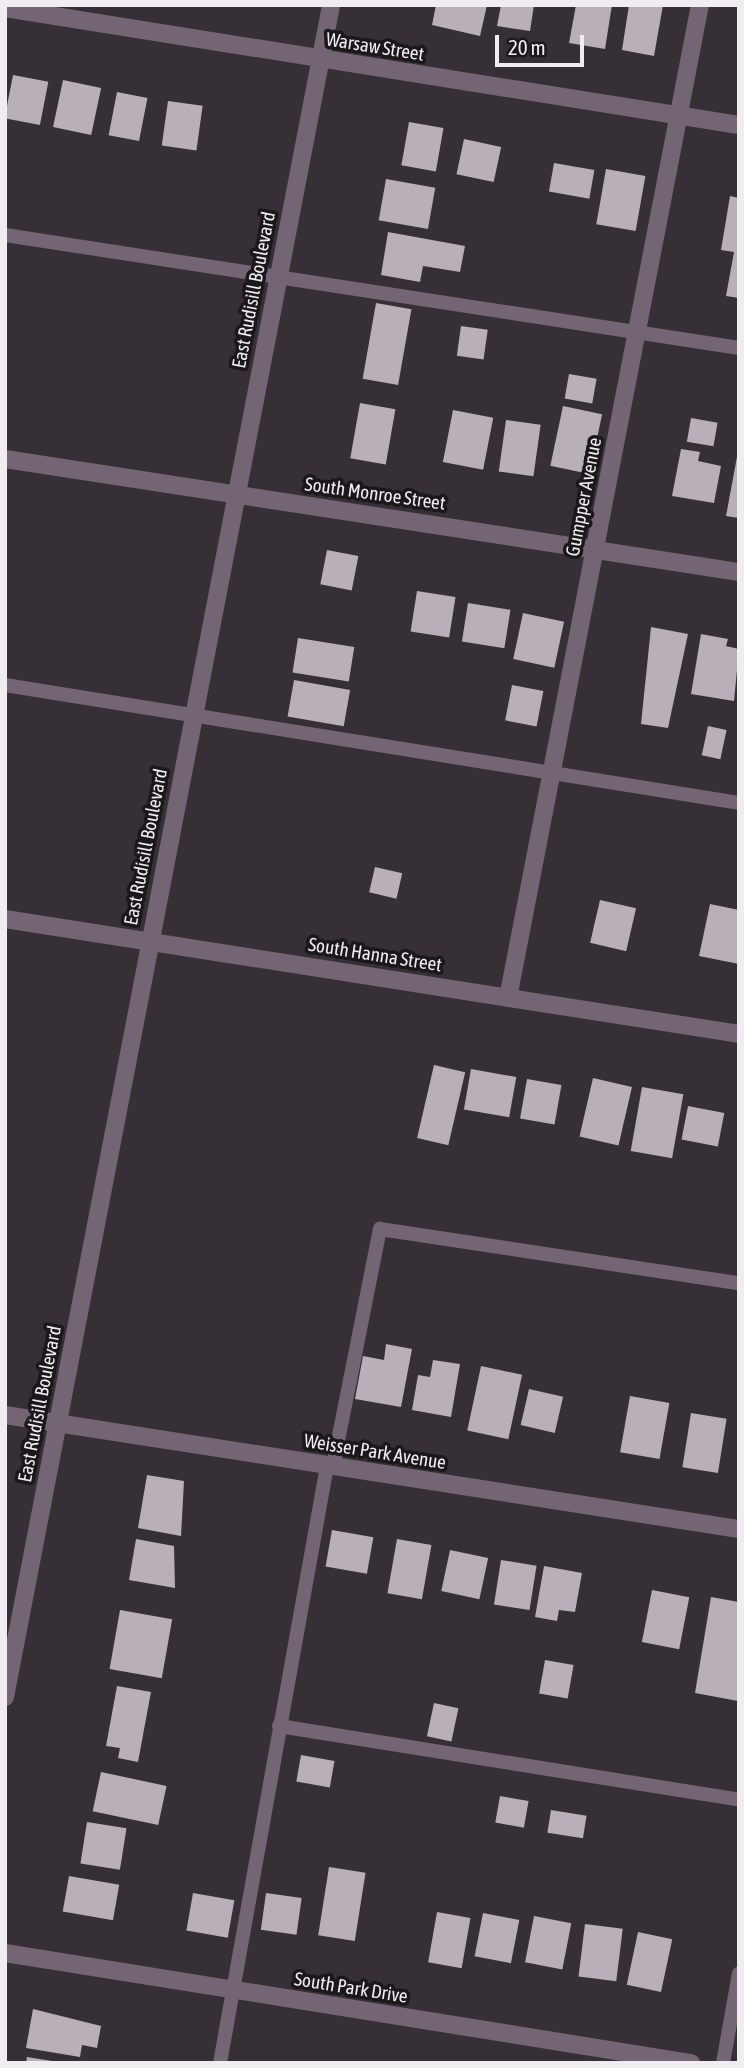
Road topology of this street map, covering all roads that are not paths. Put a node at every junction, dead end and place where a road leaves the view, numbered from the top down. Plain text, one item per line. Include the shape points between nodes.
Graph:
1 (331, 5) edge
2 (700, 5) edge
3 (5, 8) edge
4 (320, 60) junction
5 (679, 116) junction
6 (739, 125) edge
7 (5, 235) edge
8 (277, 277) junction
9 (637, 331) junction
10 (739, 348) edge
11 (5, 459) edge
12 (237, 495) junction
13 (595, 548) junction
14 (739, 572) edge
15 (5, 685) edge
16 (193, 714) junction
17 (551, 773) junction
18 (739, 803) edge
19 (5, 919) edge
20 (150, 942) junction
21 (508, 998) junction
22 (739, 1034) edge
23 (739, 1283) edge
24 (5, 1415) edge
25 (57, 1423) junction
26 (330, 1466) junction
27 (739, 1529) edge
28 (5, 1697) edge
29 (279, 1726) junction
30 (739, 1800) edge
31 (5, 1953) edge
32 (739, 1973) edge
33 (233, 1991) junction
34 (220, 2063) edge
35 (691, 2063) edge
36 (723, 2063) edge

1 - 4 street, East Rudisill Boulevard
2 - 5 street, Gumpper Avenue
3 - 4 street, Warsaw Street
4 - 5 street, Warsaw Street
4 - 8 street, East Rudisill Boulevard
5 - 6 street, Warsaw Street
5 - 9 street, Gumpper Avenue
7 - 8 lane
8 - 9 lane
8 - 12 street, East Rudisill Boulevard
9 - 10 lane
9 - 13 street, Gumpper Avenue
11 - 12 street, South Monroe Street
12 - 13 street, South Monroe Street
12 - 16 street, East Rudisill Boulevard
13 - 14 street, South Monroe Street
13 - 17 street, Gumpper Avenue
15 - 16 lane
16 - 17 lane
16 - 20 street, East Rudisill Boulevard
17 - 18 lane
17 - 21 street, Gumpper Avenue
19 - 20 street, South Hanna Street
20 - 21 street, South Hanna Street
20 - 25 street, East Rudisill Boulevard
21 - 22 street, South Hanna Street
23 - 26 lane via 380,1229
24 - 25 street, Weisser Park Avenue
25 - 26 street, Weisser Park Avenue
25 - 28 street, East Rudisill Boulevard
26 - 27 street, Weisser Park Avenue
26 - 29 lane
29 - 30 lane
29 - 33 lane
31 - 33 street, South Park Drive
32 - 36 lane
33 - 34 lane
33 - 35 street, South Park Drive

